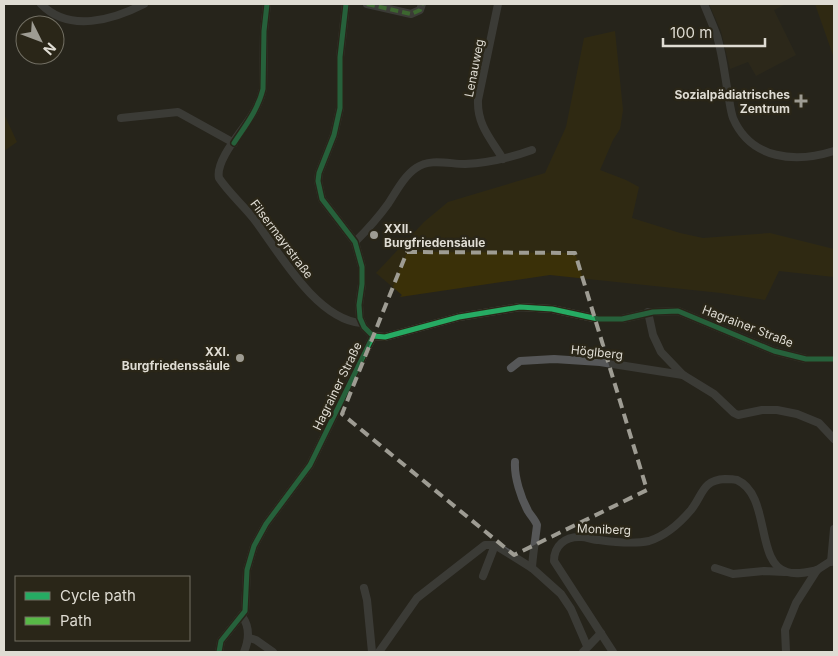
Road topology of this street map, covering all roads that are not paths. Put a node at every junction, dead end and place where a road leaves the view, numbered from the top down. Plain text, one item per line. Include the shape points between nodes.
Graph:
1 (41, 4) edge
2 (144, 4) edge
3 (267, 4) edge
4 (346, 4) edge
5 (367, 4) edge
6 (422, 4) edge
7 (498, 4) edge
8 (704, 4) edge
9 (121, 118) dead end
10 (234, 143) junction
11 (532, 150) dead end
12 (834, 151) edge
13 (503, 159) junction
14 (355, 242) junction
15 (648, 312) junction
16 (361, 323) junction
17 (373, 336) junction
18 (834, 359) edge
19 (512, 368) dead end
20 (683, 375) junction
21 (834, 440) edge
22 (515, 462) dead end
23 (834, 529) edge
24 (495, 545) junction
25 (832, 560) edge
26 (532, 568) junction
27 (715, 568) dead end
28 (818, 570) junction
29 (787, 572) junction
30 (483, 576) dead end
31 (364, 588) dead end
32 (242, 616) junction
33 (601, 632) junction
34 (249, 638) junction
35 (585, 649) edge
36 (219, 652) edge
37 (244, 652) edge
38 (273, 652) edge
39 (372, 652) edge
40 (379, 652) edge
41 (613, 652) edge
42 (786, 652) edge

1 - 2 street via 73,21 95,21
3 - 10 street via 263,89 252,116
4 - 14 street via 340,57 340,108 318,182 322,199
5 - 6 street via 411,14 420,10
7 - 13 street, Lenauweg via 478,112 486,133
8 - 12 street via 717,36 733,117 745,136 767,152 787,157 807,158
9 - 10 street via 178,112
10 - 16 street, Filsermayrstraße via 222,160 218,173 224,184 304,287 336,314
11 - 13 street
13 - 14 street via 464,164 428,163 415,168
14 - 16 street via 362,267
15 - 17 street, Hagrainer Straße via 622,320 598,319 552,309 520,308 459,317 385,337
15 - 18 street, Hagrainer Straße via 678,311 774,351 806,359
15 - 20 street, Höglberg via 656,345
16 - 17 street
17 - 32 street, Hagrainer Straße via 310,465 266,524 254,546 247,570 246,606
19 - 20 street, Höglberg via 520,361 554,359 600,362
20 - 21 street, Höglberg via 714,394 738,415 762,410 797,414 819,423
22 - 26 street via 519,486 537,529
23 - 25 street
24 - 26 street
24 - 30 street
24 - 40 street via 485,545 417,598
25 - 28 street
26 - 35 street via 561,594 571,609
27 - 29 street via 733,574
28 - 29 street
28 - 42 street via 789,616 785,630
29 - 33 street, Moniberg via 776,564 768,548 755,496 746,485 734,479 711,482 679,523 648,541 617,542 580,536 564,540 559,545 554,552 554,561
31 - 39 street
32 - 34 street, Hagrainer Straße
32 - 36 street, Hagrainer Straße via 221,641
33 - 35 street
33 - 41 street, Moniberg
34 - 37 street
34 - 38 street

